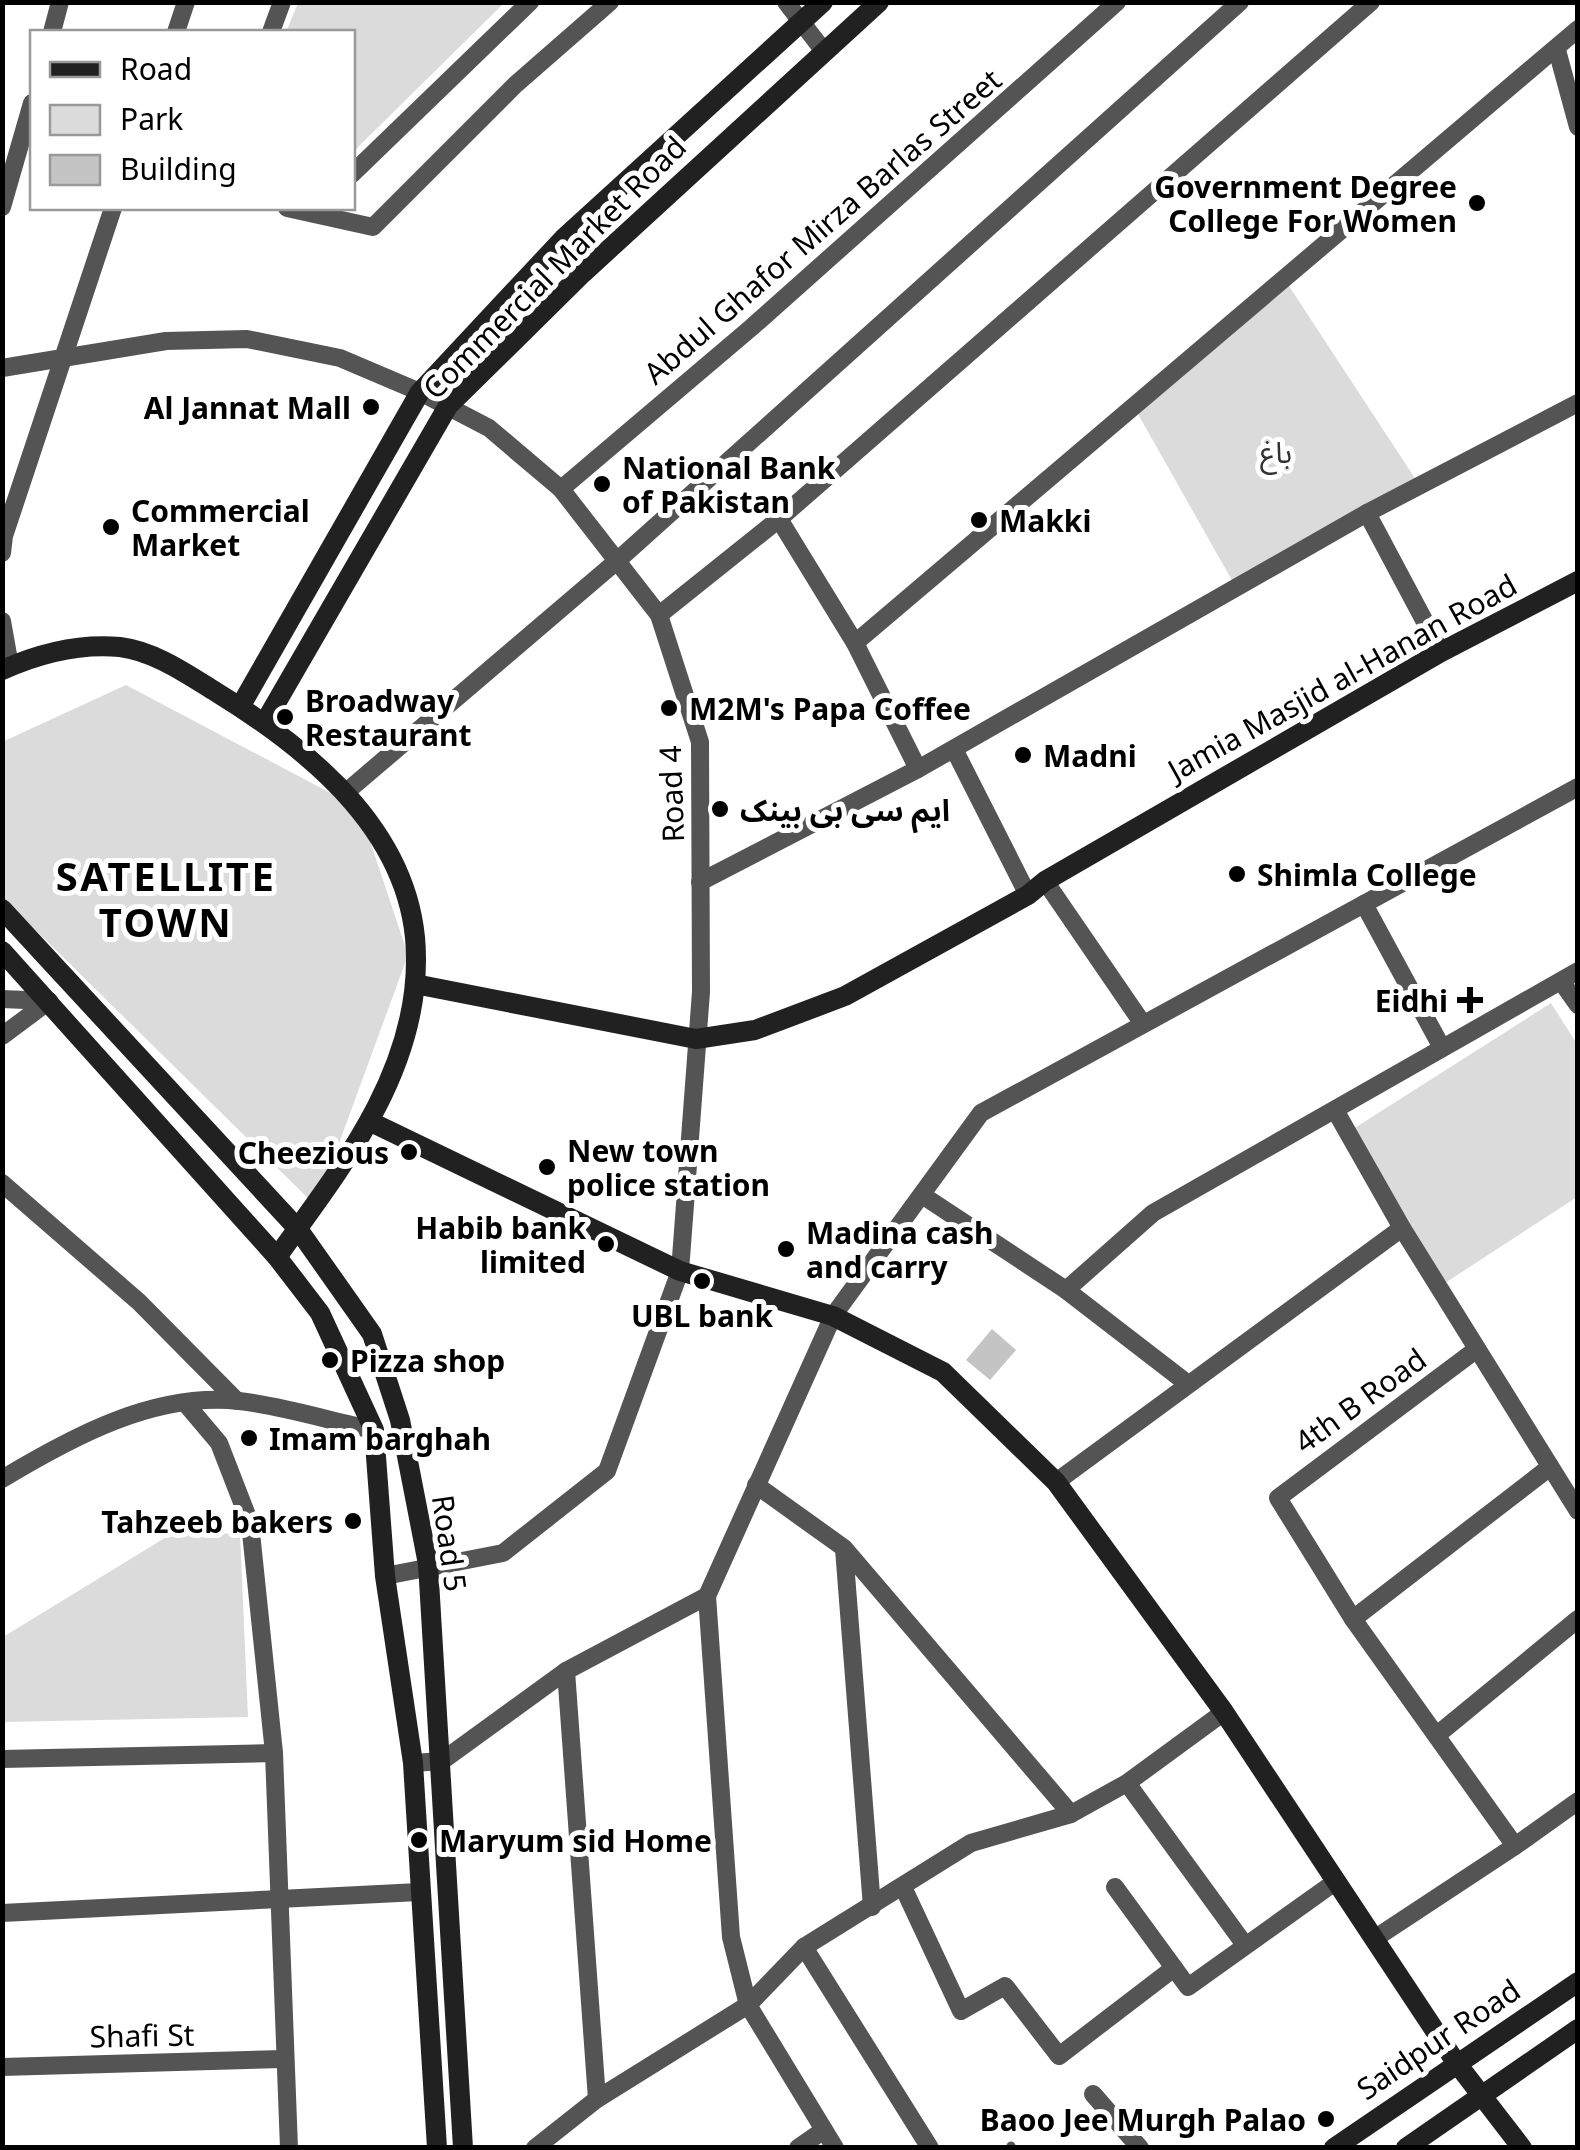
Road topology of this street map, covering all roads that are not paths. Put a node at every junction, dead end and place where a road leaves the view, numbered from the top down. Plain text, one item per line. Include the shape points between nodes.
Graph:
1 (60, 2) edge
2 (186, 2) edge
3 (282, 2) edge
4 (530, 2) edge
5 (610, 2) edge
6 (786, 2) edge
7 (823, 2) edge
8 (879, 2) edge
9 (1116, 2) edge
10 (1240, 2) edge
11 (1371, 2) edge
12 (802, 22) junction
13 (1578, 29) edge
14 (53, 30) edge
15 (177, 30) edge
16 (272, 30) edge
17 (823, 50) junction
18 (1557, 50) junction
19 (30, 120) edge
20 (1578, 126) edge
21 (26, 155) edge
22 (355, 171) edge
23 (2, 207) edge
24 (112, 210) edge
25 (315, 211) edge
26 (62, 359) junction
27 (2, 368) edge
28 (420, 392) junction
29 (1578, 402) edge
30 (448, 406) junction
31 (561, 489) junction
32 (1368, 514) junction
33 (779, 519) junction
34 (2, 552) edge
35 (618, 560) junction
36 (1578, 581) edge
37 (659, 615) junction
38 (2, 621) edge
39 (855, 643) junction
40 (1441, 652) junction
41 (6, 668) edge
42 (240, 707) junction
43 (265, 722) junction
44 (954, 749) junction
45 (918, 769) junction
46 (1578, 787) edge
47 (345, 794) junction
48 (700, 882) junction
49 (1037, 888) junction
50 (1364, 904) junction
51 (2, 909) edge
52 (2, 951) edge
53 (1569, 976) edge
54 (415, 984) junction
55 (2, 999) edge
56 (49, 1001) junction
57 (1578, 1005) edge
58 (1143, 1024) junction
59 (2, 1036) edge
60 (696, 1040) junction
61 (1441, 1046) junction
62 (1335, 1110) junction
63 (372, 1122) junction
64 (2, 1183) edge
65 (922, 1195) junction
66 (1402, 1228) junction
67 (298, 1229) junction
68 (277, 1257) junction
69 (680, 1271) junction
70 (1066, 1290) junction
71 (833, 1316) junction
72 (1477, 1349) junction
73 (1188, 1384) junction
74 (238, 1401) junction
75 (186, 1404) junction
76 (374, 1430) junction
77 (1550, 1467) junction
78 (2, 1479) edge
79 (1056, 1482) junction
80 (756, 1486) junction
81 (1578, 1511) edge
82 (844, 1548) junction
83 (428, 1564) junction
84 (386, 1576) junction
85 (706, 1596) junction
86 (1354, 1619) junction
87 (1578, 1619) edge
88 (566, 1671) junction
89 (1224, 1712) junction
90 (1437, 1734) junction
91 (274, 1753) junction
92 (2, 1759) edge
93 (442, 1761) junction
94 (413, 1764) junction
95 (1127, 1782) junction
96 (1578, 1801) edge
97 (1070, 1814) junction
98 (1515, 1846) junction
99 (1335, 1882) junction
100 (902, 1887) junction
101 (1115, 1887) dead end
102 (420, 1892) junction
103 (282, 1902) junction
104 (872, 1907) junction
105 (2, 1912) edge
106 (1374, 1940) junction
107 (1245, 1945) junction
108 (804, 1947) junction
109 (1174, 1968) junction
110 (1578, 1982) edge
111 (748, 2005) junction
112 (1578, 2029) edge
113 (284, 2060) junction
114 (1455, 2061) junction
115 (2, 2067) edge
116 (1093, 2094) dead end
117 (1480, 2095) junction
118 (597, 2099) junction
119 (824, 2130) junction
120 (289, 2148) edge
121 (437, 2148) edge
122 (463, 2148) edge
123 (535, 2148) edge
124 (798, 2148) edge
125 (835, 2148) edge
126 (930, 2148) edge
127 (1140, 2148) edge
128 (1334, 2148) edge
129 (1406, 2148) edge
130 (1522, 2148) edge

1 - 14 street
2 - 15 street
3 - 16 street
4 - 22 street
5 - 25 street via 515,85 373,227
6 - 12 street
7 - 12 main road, Commercial Market Road
8 - 17 main road, Commercial Market Road
9 - 31 street, Abdul Ghafor Mirza Barlas Street
10 - 35 street
11 - 33 street
12 - 17 street
12 - 28 main road, Commercial Market Road via 563,239
13 - 18 street
17 - 30 main road, Commercial Market Road
18 - 20 street
18 - 39 street
19 - 21 street
21 - 23 street
24 - 26 street
26 - 27 street, Road 4
26 - 28 street, Road 4 via 166,341 247,339 340,358
26 - 34 street
28 - 30 street, Road 4
28 - 42 main road, Commercial Market Road
29 - 32 street
30 - 31 street, Road 4 via 489,428
30 - 43 main road, Commercial Market Road
31 - 35 street, Road 4
32 - 40 street
32 - 44 street
33 - 37 street
33 - 39 street
35 - 37 street, Road 4
35 - 47 street
36 - 40 main road, Jamia Masjid al-Hanan Road
37 - 48 street, Road 4 via 700,742
38 - 41 street
39 - 45 street
40 - 49 main road, Jamia Masjid al-Hanan Road
41 - 42 main road via 47,650 122,648 173,665
42 - 43 main road
43 - 47 main road
44 - 45 street
44 - 49 street
45 - 48 street
46 - 50 street
47 - 54 main road via 396,866 413,914
48 - 60 street, Road 4
49 - 58 street
49 - 60 main road, Jamia Masjid al-Hanan Road via 845,996 755,1030
50 - 58 street
50 - 61 street
51 - 67 main road, Road 5
52 - 56 main road
53 - 57 street
53 - 61 street
54 - 60 main road, Jamia Masjid al-Hanan Road
54 - 63 main road via 411,1015
55 - 56 street
56 - 59 street
56 - 68 main road
58 - 65 street via 981,1114
60 - 69 street, Road 4
61 - 62 street
62 - 66 street
62 - 70 street via 1153,1212
63 - 67 main road
63 - 69 main road
64 - 74 street via 139,1302
65 - 70 street
65 - 71 street
66 - 72 street
66 - 73 street
67 - 68 main road
67 - 83 main road, Road 5 via 372,1334 400,1420
68 - 76 main road via 320,1313
69 - 71 main road
69 - 83 street, Road 4 via 607,1471 502,1553
70 - 73 street
71 - 79 main road via 943,1372
71 - 80 street
72 - 77 street
72 - 86 street, 4th B Road via 1278,1498
73 - 79 street
74 - 75 street
74 - 76 street
75 - 78 street via 137,1413 67,1440
75 - 91 street via 219,1443 250,1523
76 - 84 main road
77 - 81 street
77 - 86 street
79 - 89 main road
80 - 82 street
80 - 85 street
82 - 97 street
82 - 104 street
83 - 84 street, Road 4
83 - 93 main road, Road 5
84 - 94 main road
85 - 88 street
85 - 111 street via 731,1938
86 - 90 street
87 - 90 street
88 - 93 street
88 - 118 street
89 - 95 street
89 - 99 main road
90 - 98 street
91 - 92 street
91 - 103 street
93 - 94 street
93 - 122 main road, Road 5
94 - 102 main road
95 - 97 street
95 - 107 street
96 - 98 street
97 - 100 street via 972,1843
98 - 106 street
99 - 106 main road
99 - 107 street
100 - 104 street
100 - 109 street via 960,2012 1005,1986 1059,2056
101 - 109 street
102 - 103 street
102 - 121 main road
103 - 105 street
103 - 113 street
104 - 108 street
106 - 114 main road
107 - 109 street via 1188,1987
108 - 111 street
108 - 126 street
110 - 114 main road, Saidpur Road
111 - 118 street
111 - 119 street
112 - 117 main road
113 - 115 street, Shafi St
113 - 120 street
114 - 117 main road
114 - 128 main road, Saidpur Road
116 - 127 street
117 - 129 main road
117 - 130 main road
118 - 123 street
119 - 124 street
119 - 125 street

